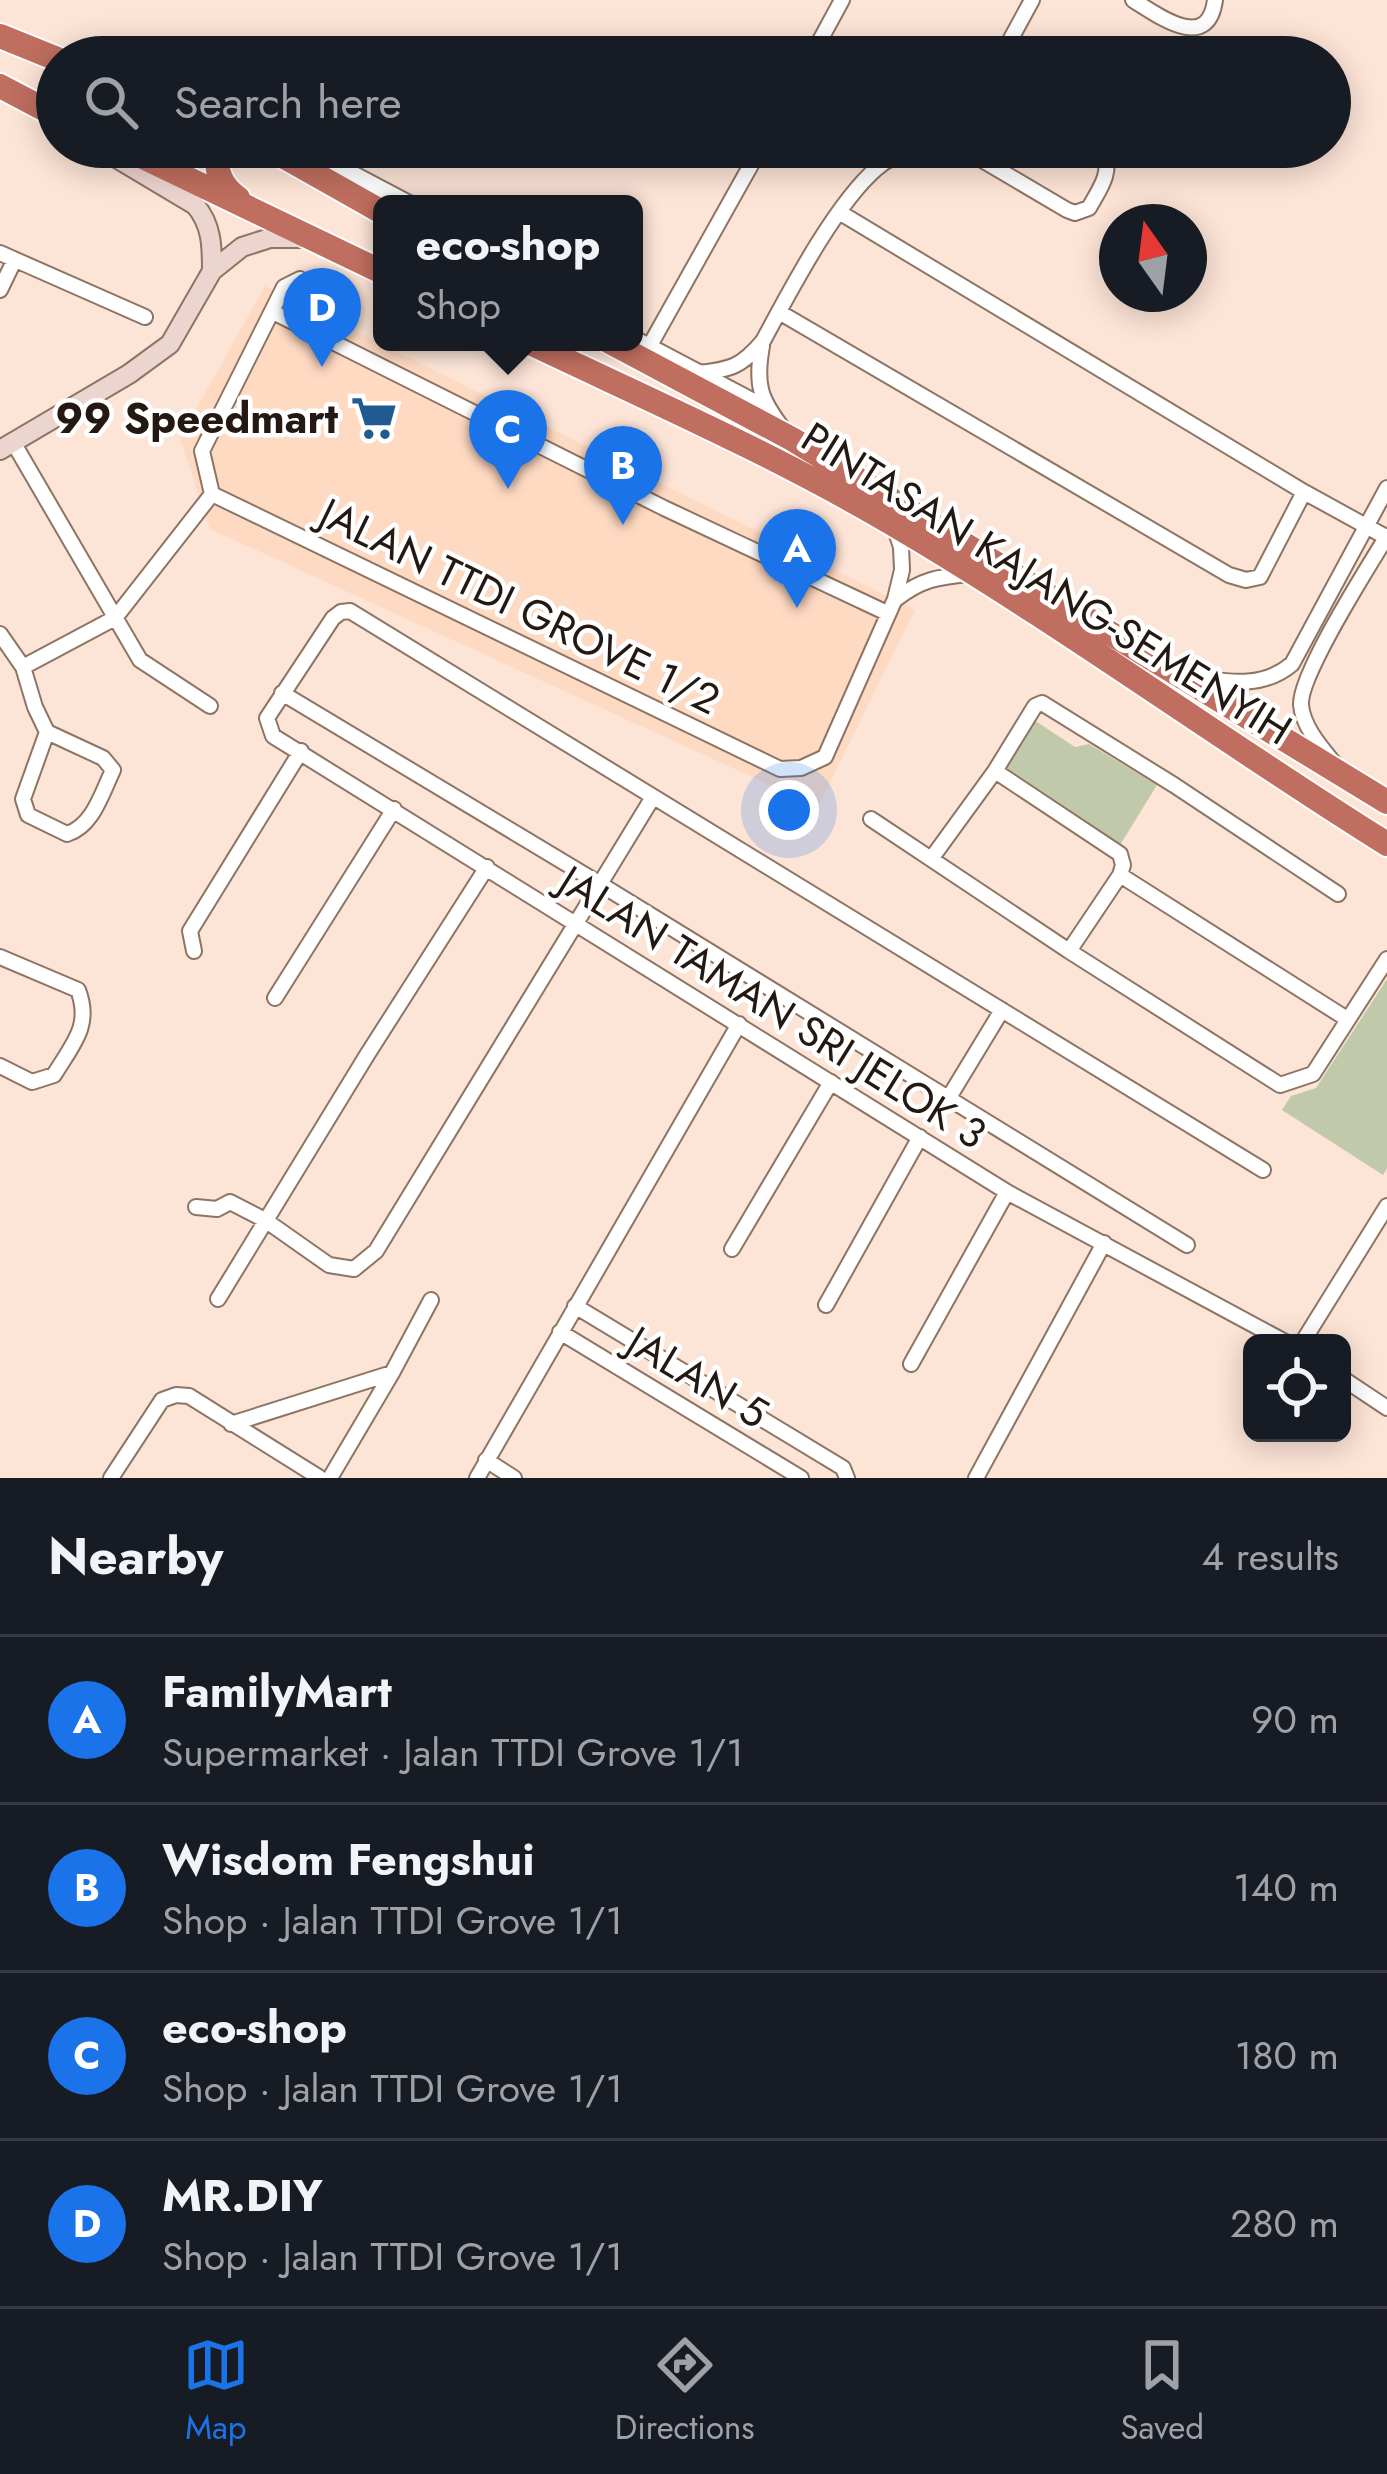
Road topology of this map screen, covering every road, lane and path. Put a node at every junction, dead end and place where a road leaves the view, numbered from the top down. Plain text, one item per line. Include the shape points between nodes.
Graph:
1 (842, 0) edge
2 (1032, 0) edge
3 (1133, 0) edge
4 (1215, 0) edge
5 (0, 36) edge
6 (822, 36) edge
7 (1012, 36) edge
8 (36, 50) edge
9 (0, 83) edge
10 (36, 95) edge
11 (36, 104) edge
12 (133, 168) edge
13 (166, 168) edge
14 (219, 168) edge
15 (304, 168) edge
16 (343, 168) edge
17 (748, 168) edge
18 (876, 168) edge
19 (996, 168) edge
20 (1107, 168) edge
21 (394, 195) edge
22 (373, 207) edge
23 (839, 212) junction
24 (265, 216) junction
25 (309, 238) junction
26 (7, 257) edge
27 (373, 268) edge
28 (212, 271) junction
29 (300, 279) dead end
30 (0, 290) edge
31 (778, 311) junction
32 (273, 312) junction
33 (145, 317) dead end
34 (763, 341) junction
35 (643, 343) edge
36 (649, 347) junction
37 (547, 351) edge
38 (627, 351) edge
39 (698, 373) junction
40 (766, 407) junction
41 (792, 439) junction
42 (5, 442) edge
43 (1387, 488) edge
44 (1304, 492) junction
45 (212, 494) junction
46 (894, 524) junction
47 (1364, 526) junction
48 (1386, 536) edge
49 (975, 574) junction
50 (891, 606) junction
51 (115, 618) junction
52 (0, 634) edge
53 (23, 667) junction
54 (1175, 675) junction
55 (282, 693) junction
56 (211, 706) dead end
57 (47, 732) junction
58 (301, 751) junction
59 (995, 771) junction
60 (1344, 774) junction
61 (653, 797) junction
62 (1387, 802) edge
63 (394, 809) junction
64 (871, 819) dead end
65 (1387, 844) edge
66 (931, 859) junction
67 (487, 867) junction
68 (1120, 875) junction
69 (600, 884) junction
70 (1338, 894) dead end
71 (578, 924) junction
72 (194, 951) dead end
73 (1069, 951) junction
74 (0, 957) edge
75 (1387, 958) edge
76 (275, 998) dead end
77 (1002, 1010) junction
78 (1347, 1019) junction
79 (739, 1024) junction
80 (0, 1066) edge
81 (831, 1082) junction
82 (948, 1099) junction
83 (920, 1138) junction
84 (1262, 1170) dead end
85 (1007, 1192) junction
86 (1387, 1206) edge
87 (196, 1208) dead end
88 (266, 1220) junction
89 (1104, 1243) junction
90 (1187, 1245) dead end
91 (732, 1250) dead end
92 (218, 1299) dead end
93 (431, 1300) dead end
94 (826, 1305) dead end
95 (575, 1306) junction
96 (560, 1332) junction
97 (1271, 1334) edge
98 (1308, 1334) edge
99 (911, 1364) dead end
100 (392, 1373) junction
101 (1351, 1384) edge
102 (1387, 1408) edge
103 (231, 1424) junction
104 (486, 1460) junction
105 (111, 1477) edge
106 (320, 1478) edge
107 (330, 1478) edge
108 (477, 1478) edge
109 (514, 1478) edge
110 (801, 1478) edge
111 (847, 1478) edge
112 (976, 1478) edge

1 - 6 street
2 - 7 street
3 - 4 street via 1190,28 1211,17
5 - 8 highway
9 - 10 highway
9 - 11 highway
12 - 28 street via 204,215
13 - 24 highway
14 - 24 highway via 233,194
15 - 22 highway
16 - 21 street
17 - 36 street
18 - 23 street
19 - 20 street via 1076,212 1089,208
23 - 31 street
23 - 44 street
24 - 25 highway
25 - 27 highway
25 - 28 street via 255,241
26 - 30 street
26 - 33 street
28 - 42 street via 170,344
29 - 32 street via 284,287
31 - 34 street
31 - 44 street via 1229,575 1260,577
32 - 45 street via 202,452
32 - 50 street via 685,518
34 - 39 street via 735,367
34 - 40 street via 758,371
35 - 36 street
36 - 39 street
37 - 46 highway, PINTASAN KAJANG-SEMENYIH via 776,458
38 - 41 highway, PINTASAN KAJANG-SEMENYIH
39 - 40 street
40 - 41 street
41 - 54 highway, PINTASAN KAJANG-SEMENYIH
42 - 51 street
43 - 47 street
44 - 47 street
45 - 50 street, JALAN TTDI GROVE 1/2 via 780,770 825,758
45 - 51 street
46 - 49 highway, PINTASAN KAJANG-SEMENYIH
46 - 50 street via 902,569
47 - 48 street
47 - 54 street via 1292,664 1246,682
48 - 60 street via 1303,689 1309,728
49 - 50 street via 917,583
49 - 65 highway, PINTASAN KAJANG-SEMENYIH
51 - 53 street
51 - 56 street via 140,660
52 - 53 street
53 - 57 street
54 - 60 highway, PINTASAN KAJANG-SEMENYIH
55 - 58 street, JALAN TAMAN SRI JELOK 3 via 267,718 273,736
55 - 61 street via 333,618 350,611
55 - 69 street, JALAN TAMAN SRI JELOK 3
57 - 57 street via 23,799 28,815 68,834 87,823 112,770
58 - 63 street, JALAN TAMAN SRI JELOK 3
58 - 72 street via 190,932
59 - 66 street
59 - 68 street via 1120,854
59 - 70 street via 1042,704
60 - 62 highway, PINTASAN KAJANG-SEMENYIH
61 - 69 street
61 - 77 street
63 - 67 street, JALAN TAMAN SRI JELOK 3
63 - 76 street
64 - 66 street
66 - 73 street
67 - 71 street, JALAN TAMAN SRI JELOK 3
67 - 88 street
68 - 73 street
68 - 78 street
69 - 71 street
69 - 82 street, JALAN TAMAN SRI JELOK 3
71 - 79 street, JALAN TAMAN SRI JELOK 3
71 - 88 street via 376,1251 355,1268 329,1265
73 - 78 street via 1280,1085 1313,1073
74 - 80 street via 77,991 84,1006 83,1024 54,1075 32,1082
75 - 78 street
77 - 82 street
77 - 84 street
79 - 81 street, JALAN TAMAN SRI JELOK 3
79 - 95 street
81 - 83 street, JALAN TAMAN SRI JELOK 3
81 - 91 street
82 - 90 street, JALAN TAMAN SRI JELOK 3
83 - 85 street, JALAN TAMAN SRI JELOK 3
83 - 94 street
85 - 89 street, JALAN TAMAN SRI JELOK 3
85 - 99 street
86 - 98 street
87 - 88 street via 230,1202
88 - 92 street
89 - 97 street, JALAN TAMAN SRI JELOK 3
89 - 112 street
93 - 100 street
95 - 96 street
95 - 111 street via 843,1468
96 - 104 street
96 - 110 street, JALAN 5
100 - 103 street
100 - 107 street
101 - 102 street
103 - 105 street via 190,1396 163,1400
103 - 106 street
104 - 108 street
104 - 109 street

